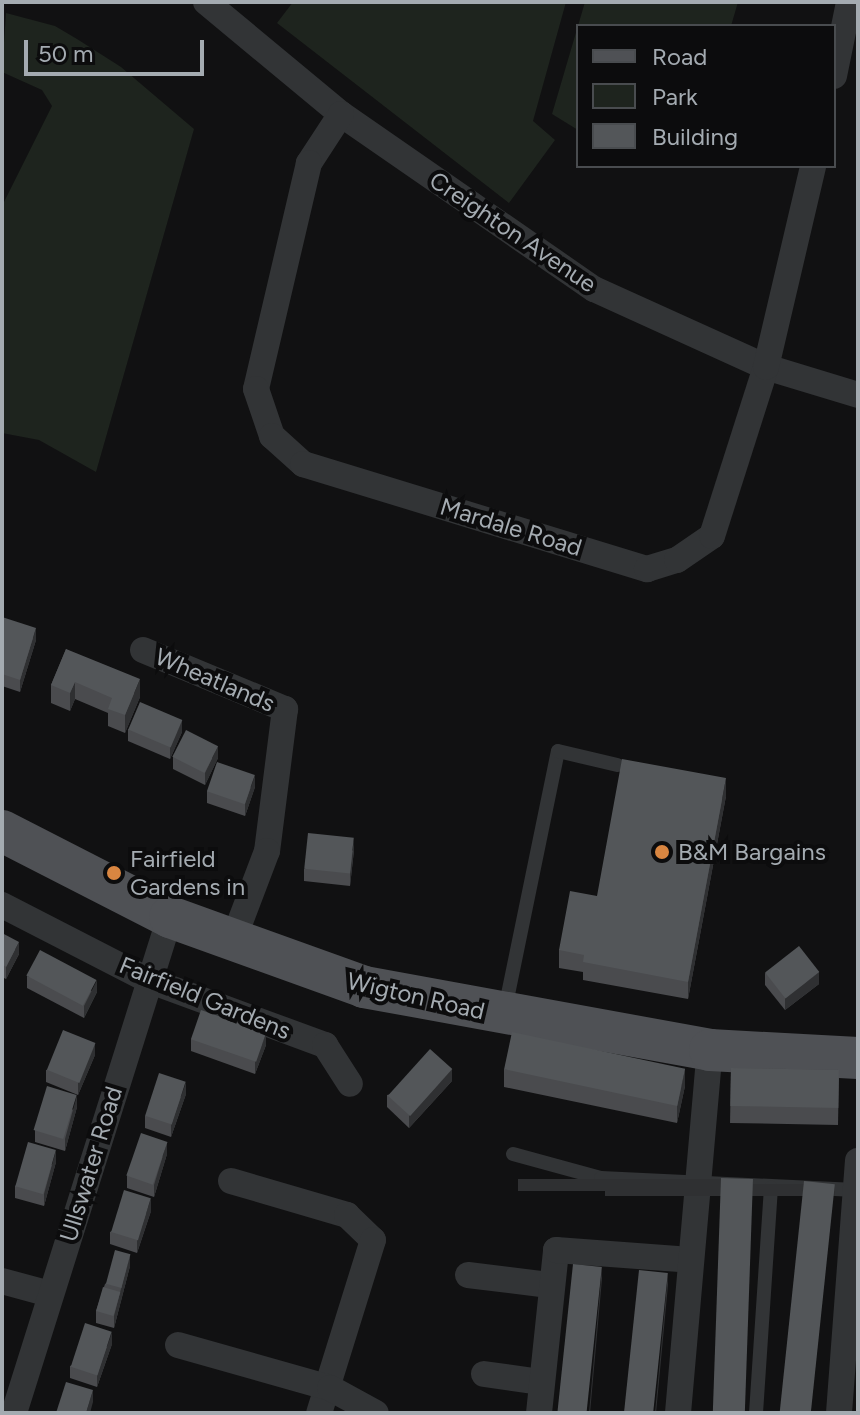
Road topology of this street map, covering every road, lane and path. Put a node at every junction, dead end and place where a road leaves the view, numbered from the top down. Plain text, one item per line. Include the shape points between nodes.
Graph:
1 (206, 2) edge
2 (849, 2) edge
3 (836, 66) edge
4 (341, 114) junction
5 (813, 168) edge
6 (766, 367) junction
7 (858, 395) edge
8 (143, 650) dead end
9 (617, 765) edge
10 (2, 831) edge
11 (2, 905) edge
12 (170, 917) junction
13 (232, 943) junction
14 (148, 980) junction
15 (504, 1016) junction
16 (710, 1050) junction
17 (858, 1058) edge
18 (350, 1084) dead end
19 (513, 1154) dead end
20 (858, 1161) edge
21 (231, 1181) dead end
22 (699, 1184) junction
23 (771, 1187) junction
24 (856, 1190) junction
25 (691, 1260) junction
26 (468, 1275) dead end
27 (2, 1281) edge
28 (549, 1285) junction
29 (50, 1294) junction
30 (178, 1345) dead end
31 (484, 1374) dead end
32 (541, 1382) junction
33 (330, 1388) junction
34 (14, 1413) edge
35 (319, 1413) edge
36 (376, 1413) edge
37 (539, 1413) edge
38 (678, 1413) edge
39 (756, 1413) edge
40 (839, 1413) edge

1 - 4 street, Creighton Avenue
2 - 3 street
4 - 6 street, Creighton Avenue via 594,289
4 - 6 street, Mardale Road via 309,163 256,389 272,436 303,464 647,569 677,560 712,536
5 - 6 street, Mardale Road
6 - 7 street, Creighton Avenue
8 - 13 street, Wheatlands via 285,709 267,851
9 - 15 lane via 558,751
10 - 12 main road, Wigton Road
11 - 14 street, Fairfield Gardens
12 - 13 main road, Wigton Road
12 - 14 street, Ullswater Road
13 - 15 main road, Wigton Road via 364,987
14 - 18 street, Fairfield Gardens via 325,1045
14 - 29 street, Ullswater Road
15 - 16 main road, Wigton Road
16 - 17 main road, Wigton Road
16 - 22 street
19 - 22 lane via 601,1178
20 - 24 street
21 - 33 street via 347,1215 373,1240
22 - 23 lane
22 - 25 street
23 - 24 lane
23 - 39 lane
24 - 40 street
25 - 28 street via 556,1250
25 - 38 street
26 - 28 street
27 - 29 street
28 - 32 street
29 - 34 street, Ullswater Road
30 - 33 street
31 - 32 street
32 - 37 street
33 - 35 street
33 - 36 street

